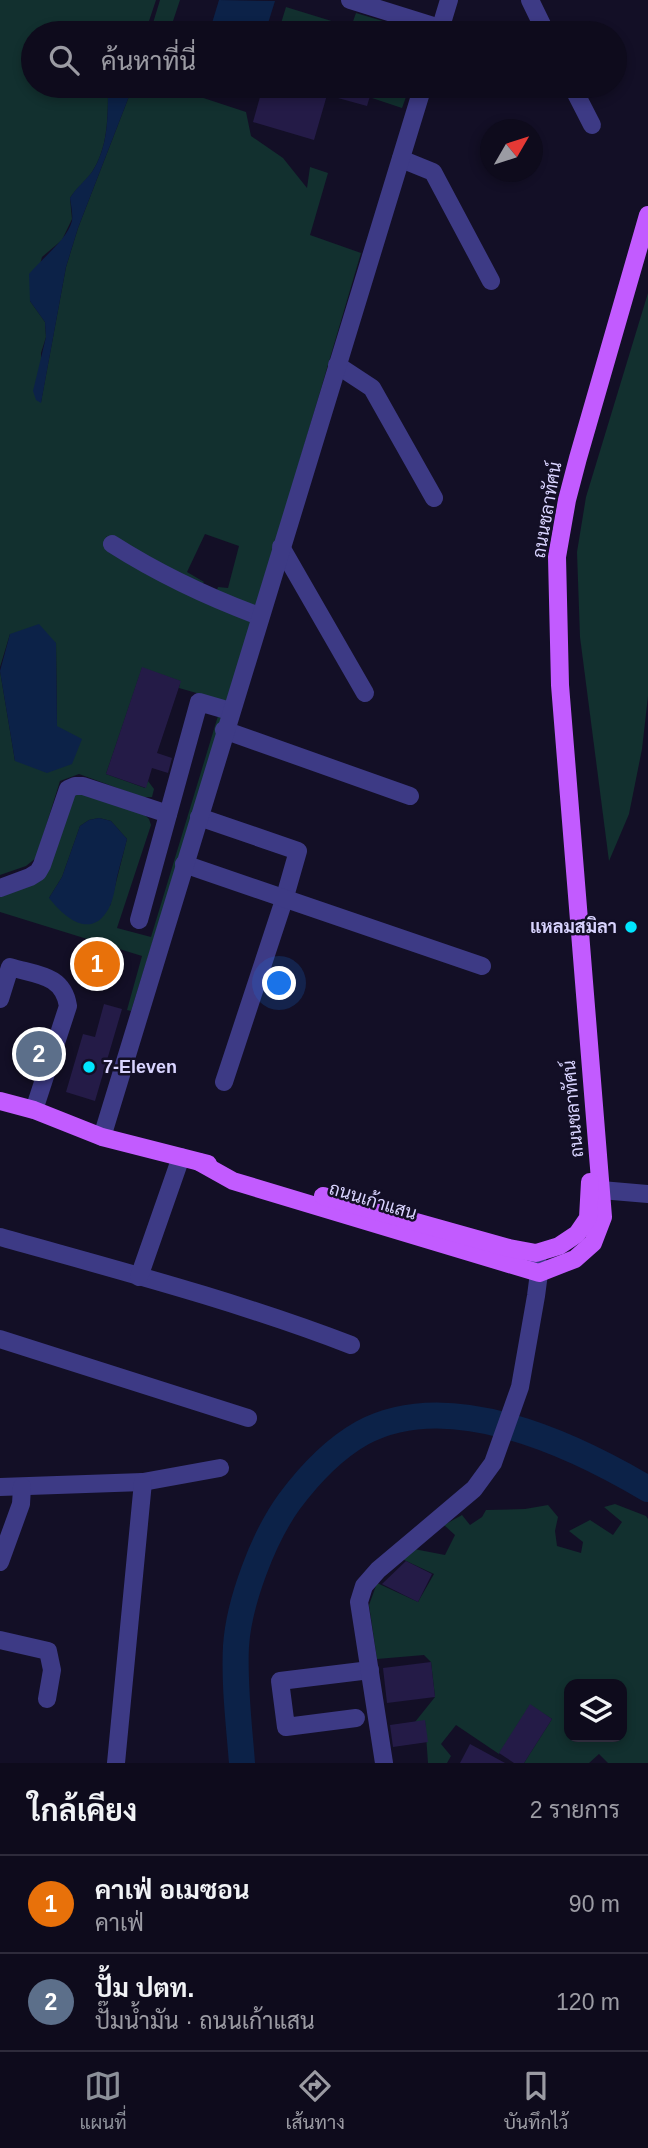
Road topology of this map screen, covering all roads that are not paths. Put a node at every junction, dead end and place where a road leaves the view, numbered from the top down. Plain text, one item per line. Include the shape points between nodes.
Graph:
1 (350, 0) edge
2 (449, 0) edge
3 (530, 0) edge
4 (411, 21) edge
5 (443, 21) edge
6 (540, 21) edge
7 (419, 98) edge
8 (578, 98) edge
9 (592, 125) dead end
10 (401, 159) junction
11 (648, 215) edge
12 (491, 281) dead end
13 (337, 365) junction
14 (434, 498) dead end
15 (112, 544) dead end
16 (281, 547) junction
17 (260, 616) junction
18 (365, 694) dead end
19 (230, 711) junction
20 (225, 730) junction
21 (410, 796) dead end
22 (168, 814) junction
23 (199, 817) junction
24 (184, 864) junction
25 (0, 888) edge
26 (285, 900) junction
27 (577, 906) junction
28 (139, 919) dead end
29 (482, 967) dead end
30 (0, 999) edge
31 (223, 1082) dead end
32 (0, 1101) edge
33 (34, 1111) junction
34 (102, 1137) junction
35 (181, 1157) junction
36 (199, 1162) junction
37 (601, 1190) junction
38 (648, 1194) edge
39 (0, 1237) edge
40 (536, 1253) junction
41 (538, 1273) junction
42 (139, 1277) junction
43 (0, 1339) edge
44 (351, 1345) dead end
45 (247, 1418) dead end
46 (219, 1468) dead end
47 (143, 1482) junction
48 (0, 1487) edge
49 (22, 1487) junction
50 (0, 1562) edge
51 (0, 1640) edge
52 (370, 1670) junction
53 (47, 1699) dead end
54 (356, 1718) dead end
55 (117, 1763) edge
56 (384, 1763) edge

1 - 4 street
2 - 5 street
3 - 6 street
7 - 10 street
8 - 9 street
10 - 12 street via 433,172
10 - 13 street
11 - 27 main road, ถนนชลาทัศน์ via 578,458 557,557 560,685
13 - 14 street via 372,388
13 - 16 street
15 - 17 street via 209,597
16 - 17 street
16 - 18 street
17 - 19 street
19 - 20 street
19 - 22 street via 199,702
20 - 21 street
20 - 23 street
22 - 25 street via 83,786 68,789 38,872
22 - 28 street
23 - 24 street
23 - 26 street via 299,851
24 - 26 street
24 - 34 street
26 - 29 street
26 - 31 street
27 - 37 main road, ถนนชลาทัศน์
27 - 40 main road, ถนนชลาทัศน์ via 591,1199 588,1218 577,1234
30 - 33 street via 10,967 54,980 66,996 68,1006
32 - 33 main road, ถนนเก้าแสน
33 - 34 main road, ถนนเก้าแสน
34 - 35 main road, ถนนเก้าแสน
35 - 36 main road, ถนนเก้าแสน
35 - 42 street
36 - 40 main road, ถนนเก้าแสน
36 - 41 main road, ถนนเก้าแสน via 233,1181
37 - 38 street
37 - 41 main road, ถนนชลาทัศน์ via 603,1217 593,1242 575,1259
39 - 42 street
40 - 41 street
41 - 52 street via 520,1387 493,1464 474,1489 364,1586 359,1602
42 - 44 street
43 - 45 street
46 - 47 street
47 - 49 street
47 - 55 street
48 - 49 street
49 - 50 street via 21,1504
51 - 53 street via 48,1651 52,1670
52 - 54 street via 280,1681 286,1727
52 - 56 street

